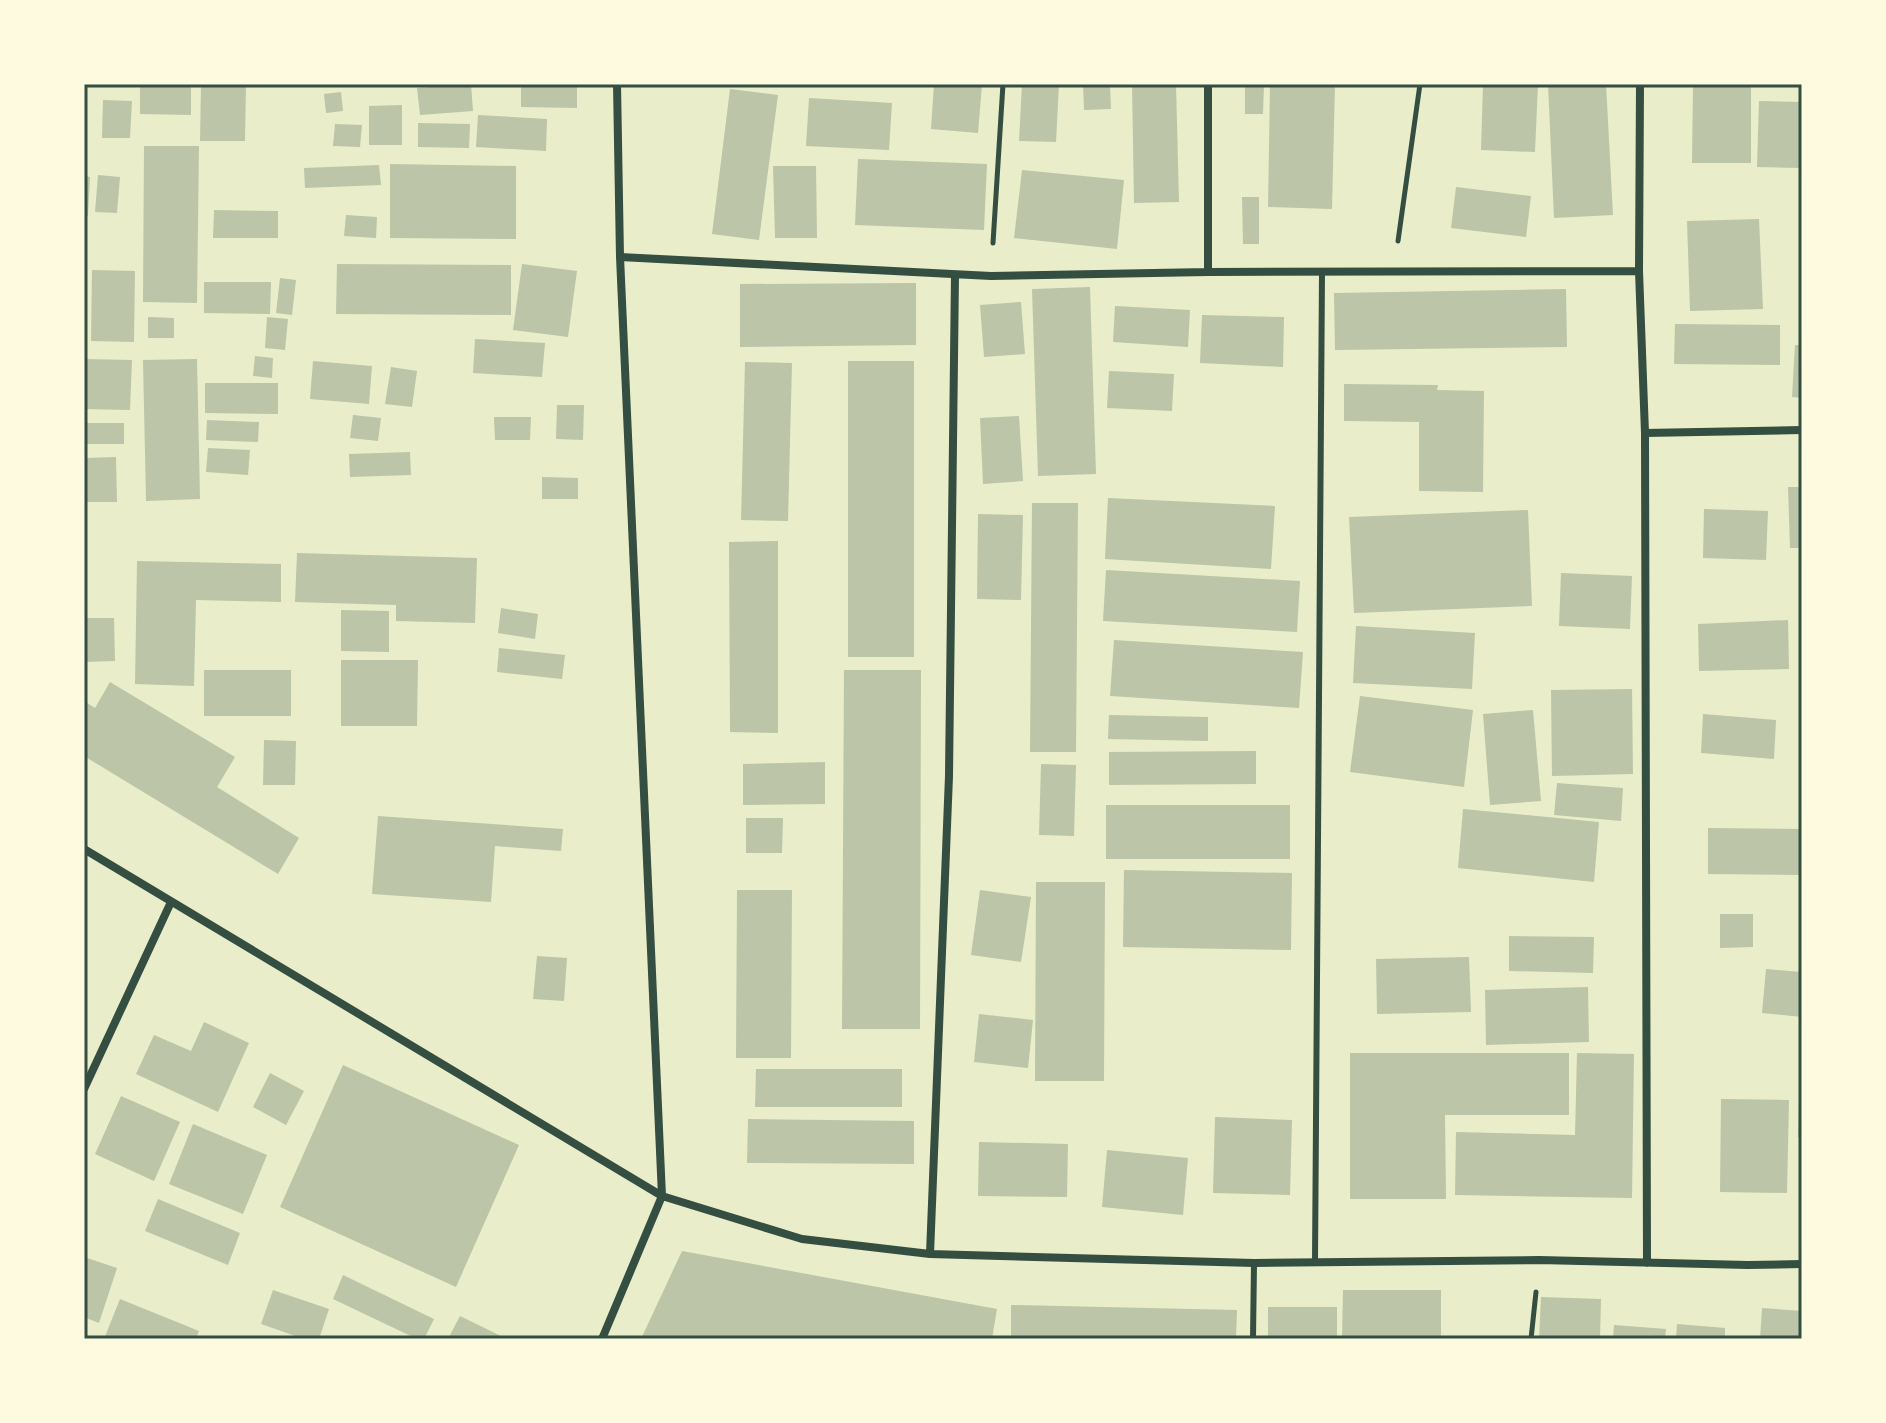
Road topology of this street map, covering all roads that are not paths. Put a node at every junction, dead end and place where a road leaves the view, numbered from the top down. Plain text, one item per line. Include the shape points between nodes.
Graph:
1 (617, 84) edge
2 (1208, 84) edge
3 (1640, 84) edge
4 (620, 257) junction
5 (1639, 271) junction
6 (1208, 272) junction
7 (1322, 272) junction
8 (955, 275) junction
9 (1802, 430) edge
10 (1645, 433) junction
11 (84, 849) edge
12 (171, 902) junction
13 (84, 1089) edge
14 (662, 1196) junction
15 (930, 1254) junction
16 (1315, 1262) junction
17 (1254, 1263) junction
18 (1647, 1263) junction
19 (1802, 1264) edge
20 (602, 1339) edge
21 (1253, 1339) edge

1 - 4 street
2 - 6 street
3 - 5 street
4 - 8 street
4 - 14 street
5 - 7 street
5 - 10 street
6 - 7 street
6 - 8 street
7 - 16 lane
8 - 15 street via 949,776
9 - 10 street
10 - 18 street
11 - 12 street
12 - 13 street
12 - 14 street
14 - 15 street via 802,1239
14 - 20 street
15 - 17 street
16 - 17 street
16 - 18 street
17 - 21 lane
18 - 19 street

